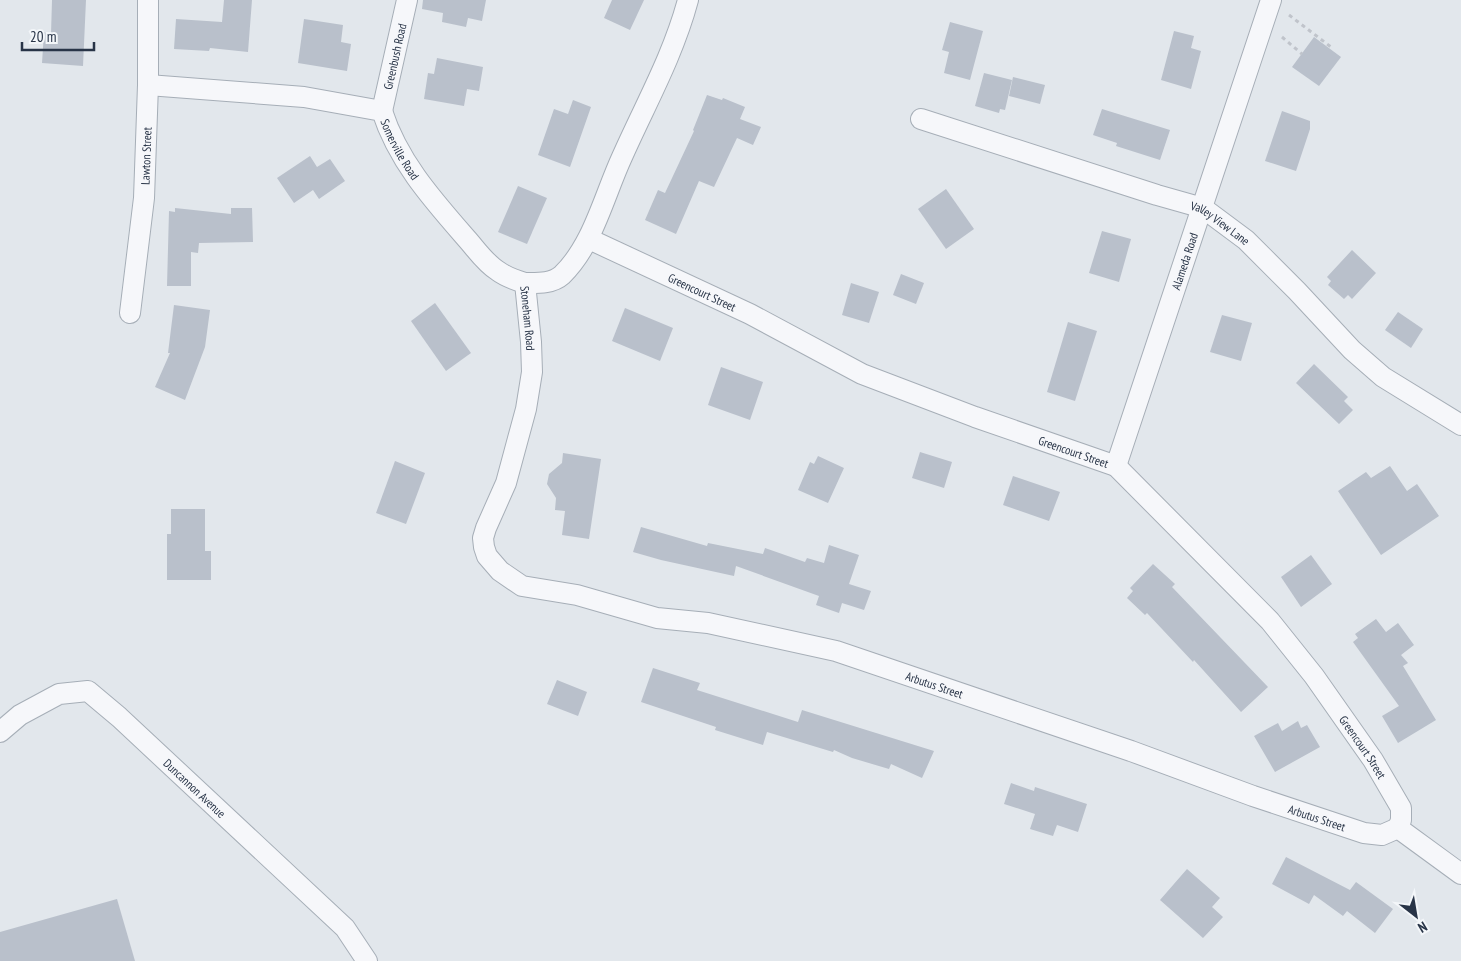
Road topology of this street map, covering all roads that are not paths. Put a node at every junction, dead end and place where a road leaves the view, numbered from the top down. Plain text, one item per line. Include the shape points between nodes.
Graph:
1 (148, 0) edge
2 (406, 0) edge
3 (688, 0) edge
4 (1271, 1) edge
5 (148, 85) junction
6 (382, 111) junction
7 (920, 119) dead end
8 (1203, 208) junction
9 (589, 239) junction
10 (526, 283) junction
11 (130, 313) dead end
12 (1461, 425) edge
13 (1116, 466) junction
14 (483, 538) joint
15 (0, 732) edge
16 (1398, 828) junction
17 (1461, 874) edge
18 (366, 961) edge

1 - 5 street, Lawton Street
2 - 6 street, Greenbush Road
3 - 9 street, Stoneham Road via 661,77 621,158
4 - 8 street, Alameda Road
5 - 6 street, Somerville Road via 304,97
5 - 11 street, Lawton Street via 144,198
6 - 10 street, Somerville Road via 399,152 445,213 496,270
7 - 8 street, Valley View Lane
8 - 12 street, Valley View Lane via 1246,240 1352,350 1383,377
8 - 13 street, Alameda Road
9 - 10 street, Stoneham Road via 561,276 549,282
9 - 13 street, Greencourt Street via 750,314 862,374
10 - 14 street, Stoneham Road via 532,372 526,409 506,482
13 - 16 street, Greencourt Street via 1270,621 1314,676 1373,760 1400,808
14 - 16 street, Arbutus Street via 487,556 500,571 522,586 578,595 657,618 708,623 836,651 1364,833 1382,835
15 - 18 street, Duncannon Avenue via 20,715 59,694 88,691 345,928
16 - 17 street

